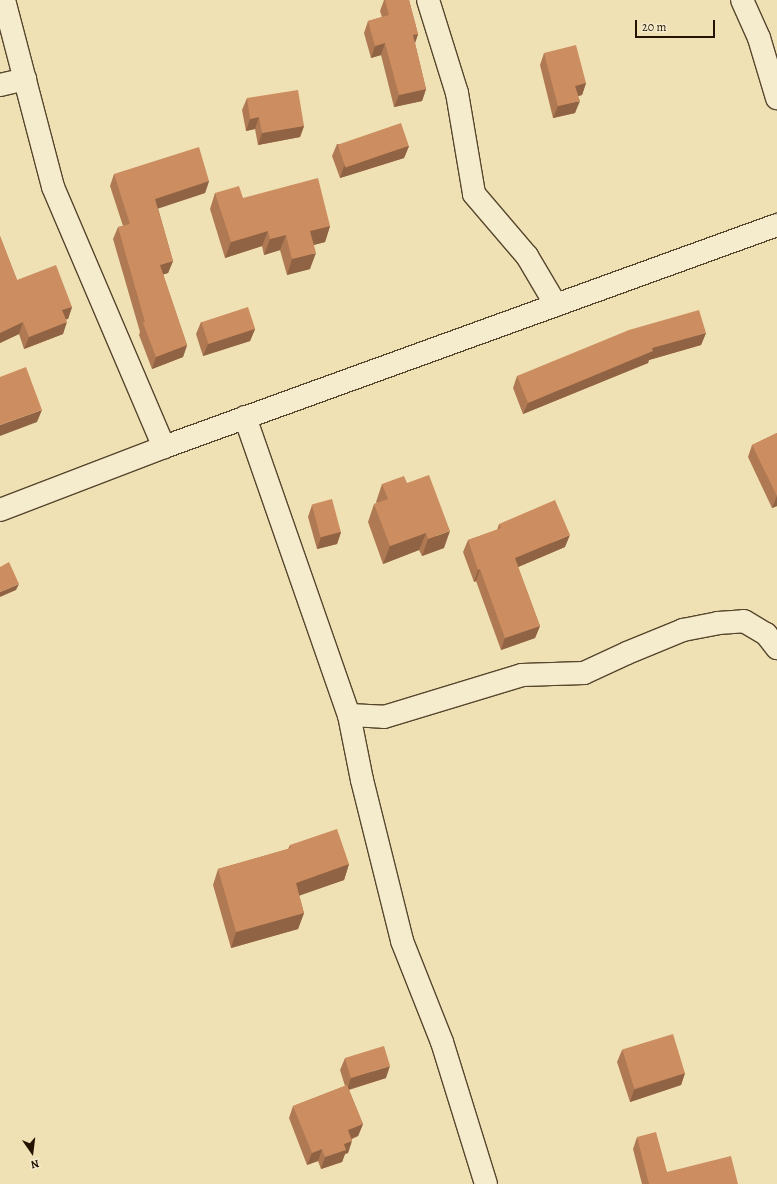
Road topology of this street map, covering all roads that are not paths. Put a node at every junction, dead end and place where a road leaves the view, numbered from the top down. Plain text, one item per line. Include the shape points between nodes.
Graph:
1 (4, 0) edge
2 (428, 0) edge
3 (742, 0) edge
4 (25, 79) junction
5 (0, 85) edge
6 (777, 98) edge
7 (777, 225) edge
8 (556, 305) junction
9 (245, 417) junction
10 (164, 447) junction
11 (0, 510) edge
12 (777, 648) edge
13 (349, 715) junction
14 (486, 1184) edge

1 - 4 street
2 - 8 street via 457,93 474,194 527,256
3 - 6 street via 759,38
4 - 5 street
4 - 10 street via 53,187
7 - 8 street
8 - 9 street
9 - 10 street
9 - 13 street
10 - 11 street
12 - 13 street via 766,634 744,621 718,623 683,630 584,673 522,675 384,717
13 - 14 street via 362,780 402,941 442,1042

